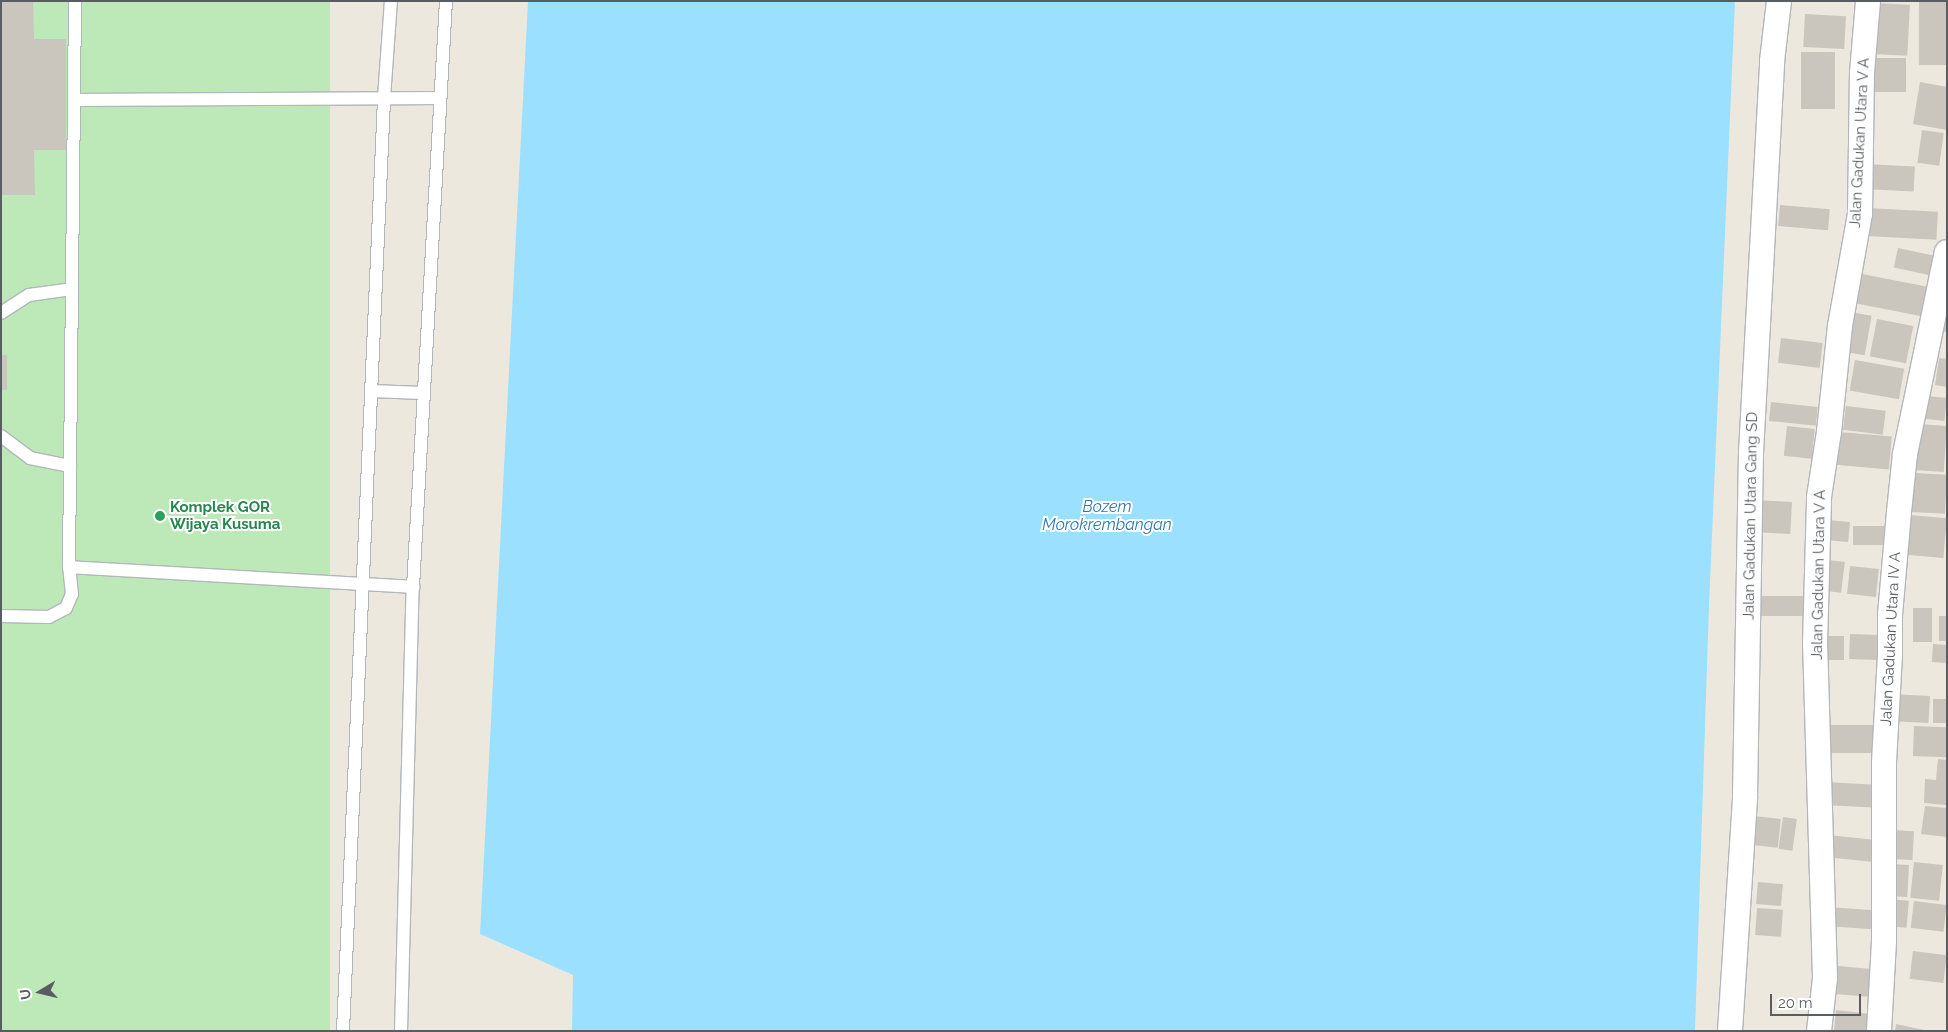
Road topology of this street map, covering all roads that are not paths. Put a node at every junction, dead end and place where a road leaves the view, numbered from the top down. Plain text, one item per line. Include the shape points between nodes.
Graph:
1 (76, 1) edge
2 (391, 1) edge
3 (446, 1) edge
4 (1779, 1) edge
5 (1868, 1) edge
6 (384, 98) junction
7 (439, 98) junction
8 (74, 100) junction
9 (1947, 252) edge
10 (72, 289) junction
11 (1, 313) edge
12 (371, 391) junction
13 (423, 393) junction
14 (1, 436) edge
15 (70, 466) junction
16 (69, 567) junction
17 (363, 585) junction
18 (413, 587) junction
19 (1, 616) edge
20 (343, 1031) edge
21 (401, 1031) edge
22 (1730, 1031) edge
23 (1819, 1031) edge
24 (1880, 1031) edge

1 - 8 lane
2 - 6 lane
3 - 7 lane
4 - 22 street, Jalan Gadukan Utara Gang SD via 1772,61 1751,454 1745,796
5 - 23 street, Jalan Gadukan Utara V A via 1862,73 1860,214 1840,326 1819,497 1815,644 1825,978
6 - 7 lane
6 - 8 lane
6 - 12 lane
7 - 13 lane
8 - 10 lane
9 - 24 street, Jalan Gadukan Utara IV A via 1905,454 1890,615
10 - 11 lane via 28,295
10 - 15 lane
12 - 13 lane
12 - 17 lane
13 - 18 lane
14 - 15 lane via 30,458
15 - 16 lane
16 - 17 lane
16 - 19 lane via 72,594 66,608 49,617
17 - 18 lane
17 - 20 lane
18 - 21 lane

